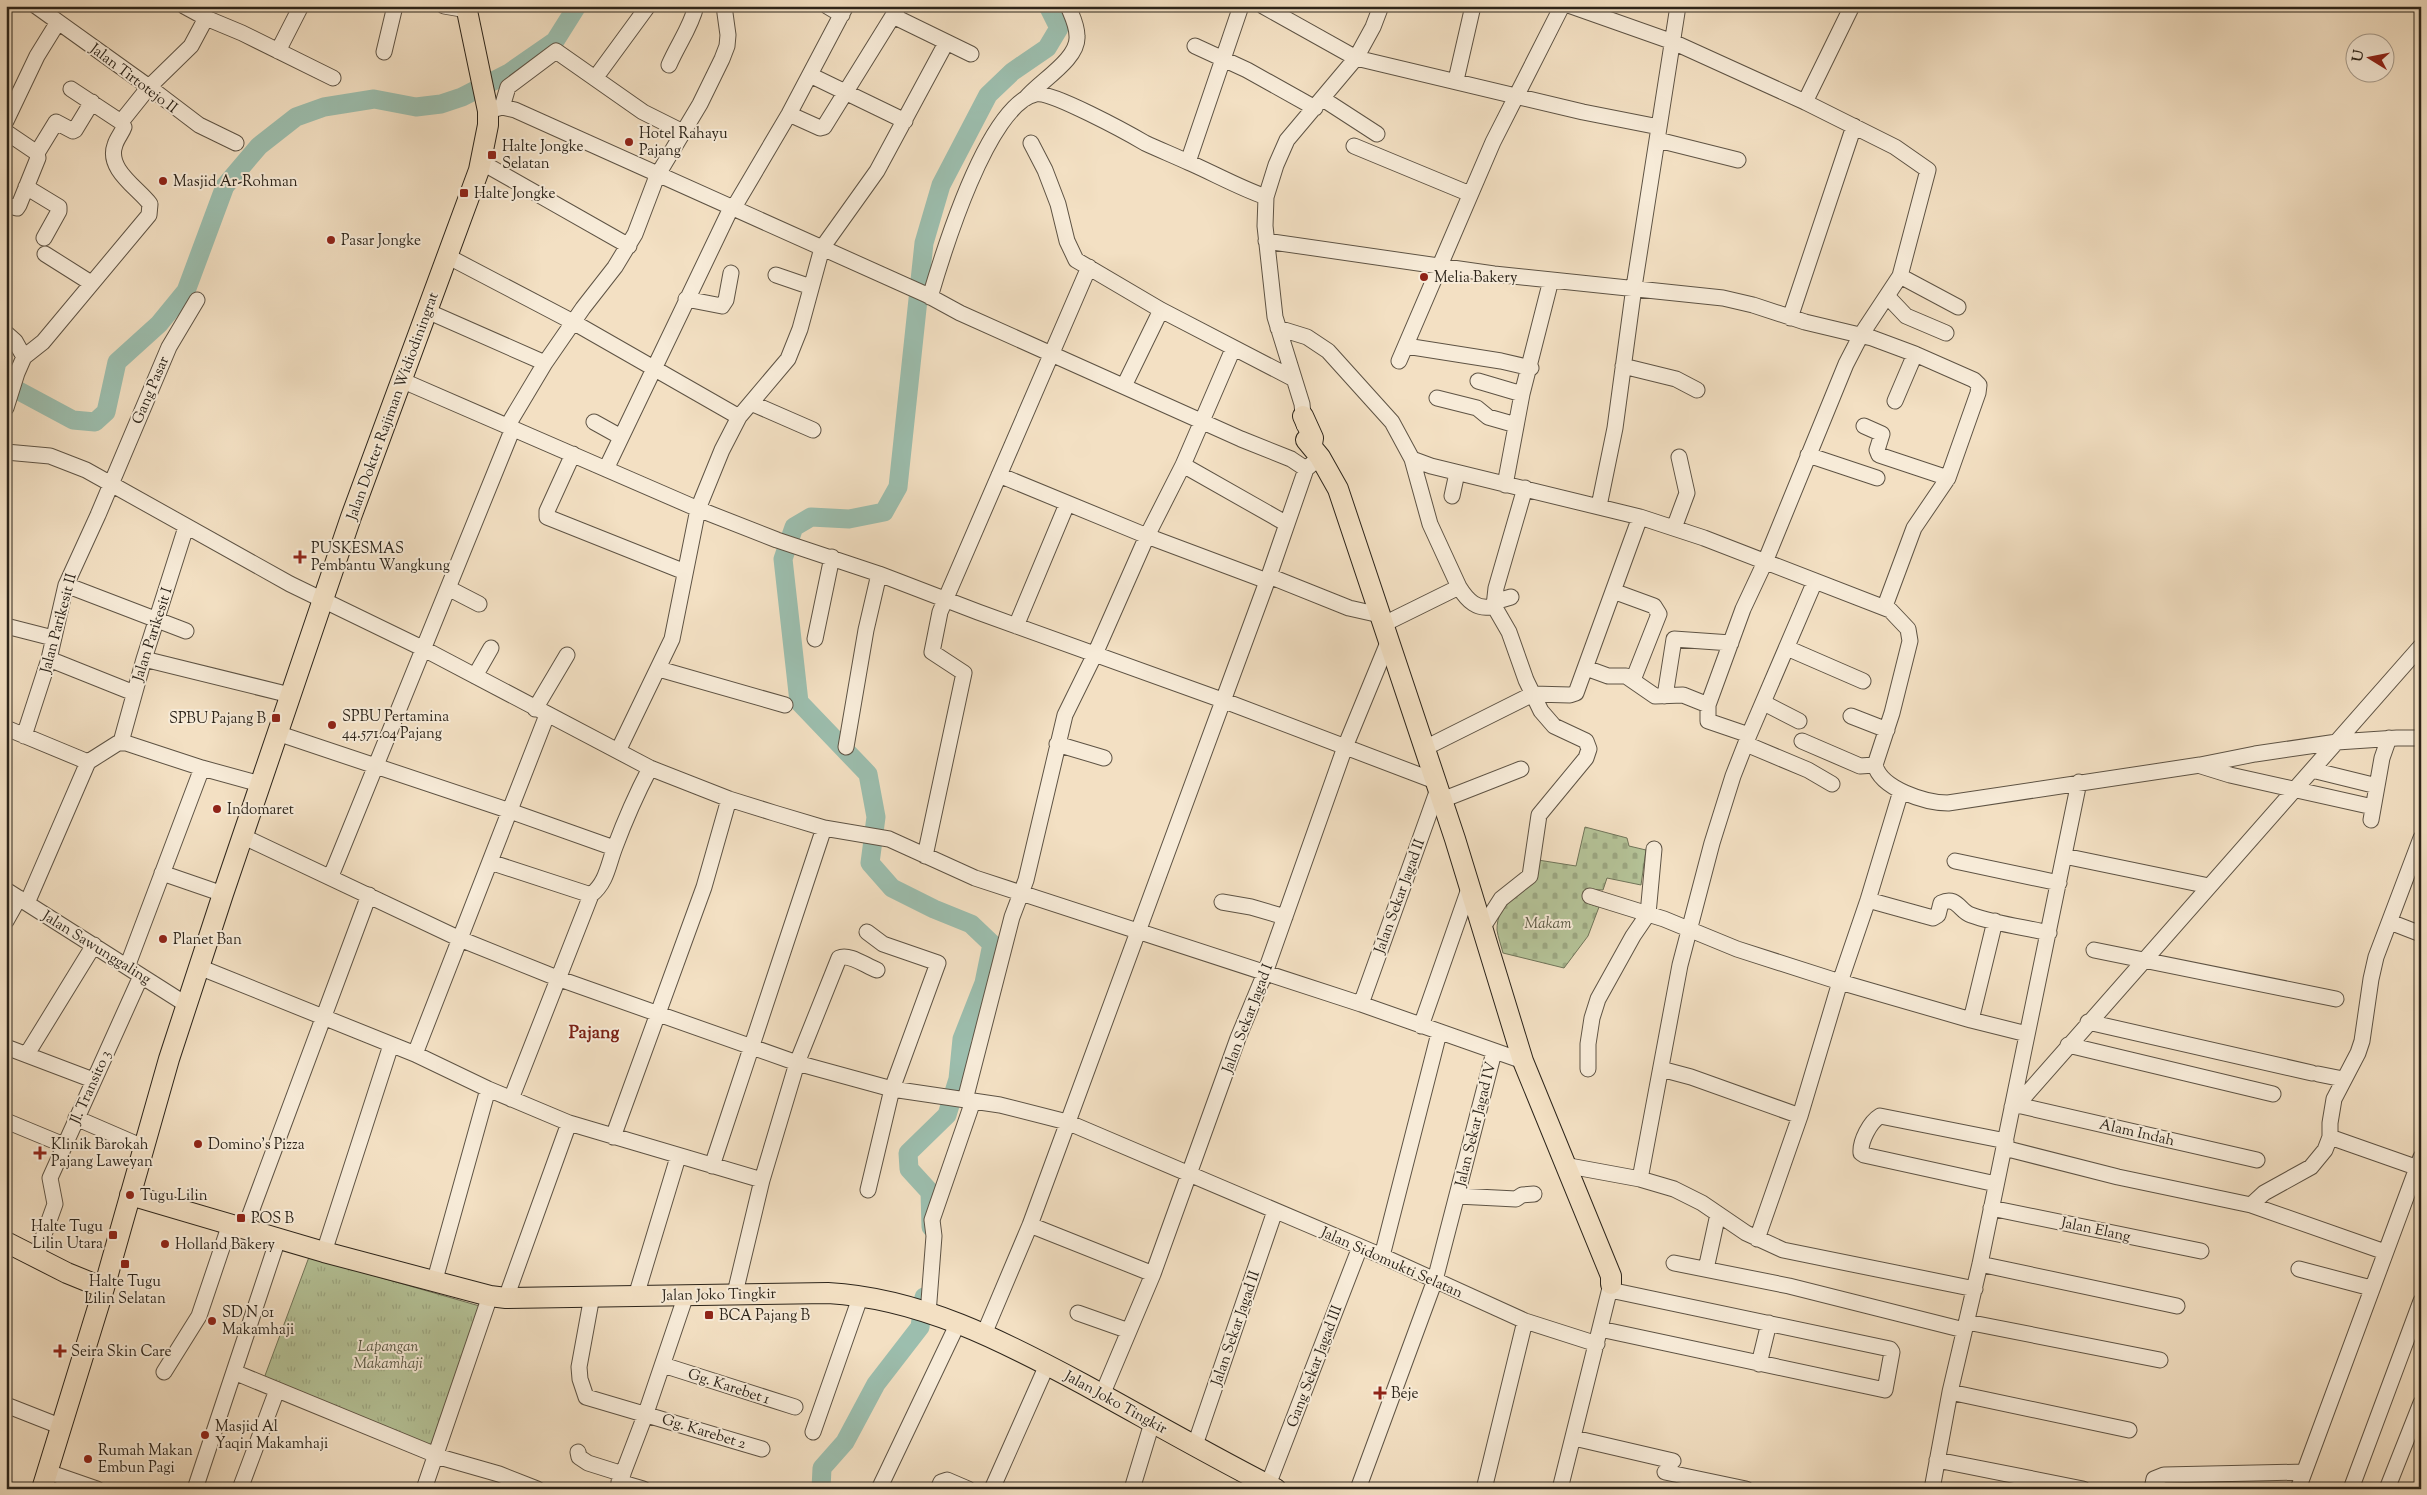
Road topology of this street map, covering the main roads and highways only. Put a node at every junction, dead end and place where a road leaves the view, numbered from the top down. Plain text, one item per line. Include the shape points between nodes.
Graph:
1 (467, 8) edge
2 (1303, 416) road end
3 (130, 1195) junction
4 (6, 1242) edge
5 (1610, 1287) road end
6 (104, 1288) junction
7 (45, 1480) edge
8 (1272, 1487) edge

1 - 3 main road, Jalan Dokter Rajiman Widiodiningrat via 492,106 481,162 322,601 242,836
2 - 5 main road via 1312,438 1311,453 1338,490 1470,886 1523,1061 1611,1276
3 - 6 main road, Jalan Dokter Rajiman Widiodiningrat
3 - 8 main road, Jalan Joko Tingkir via 434,1283 498,1297 861,1295 903,1305 958,1323 1047,1364
4 - 6 main road
6 - 7 main road, Jalan Dokter Rajiman Widiodiningrat

